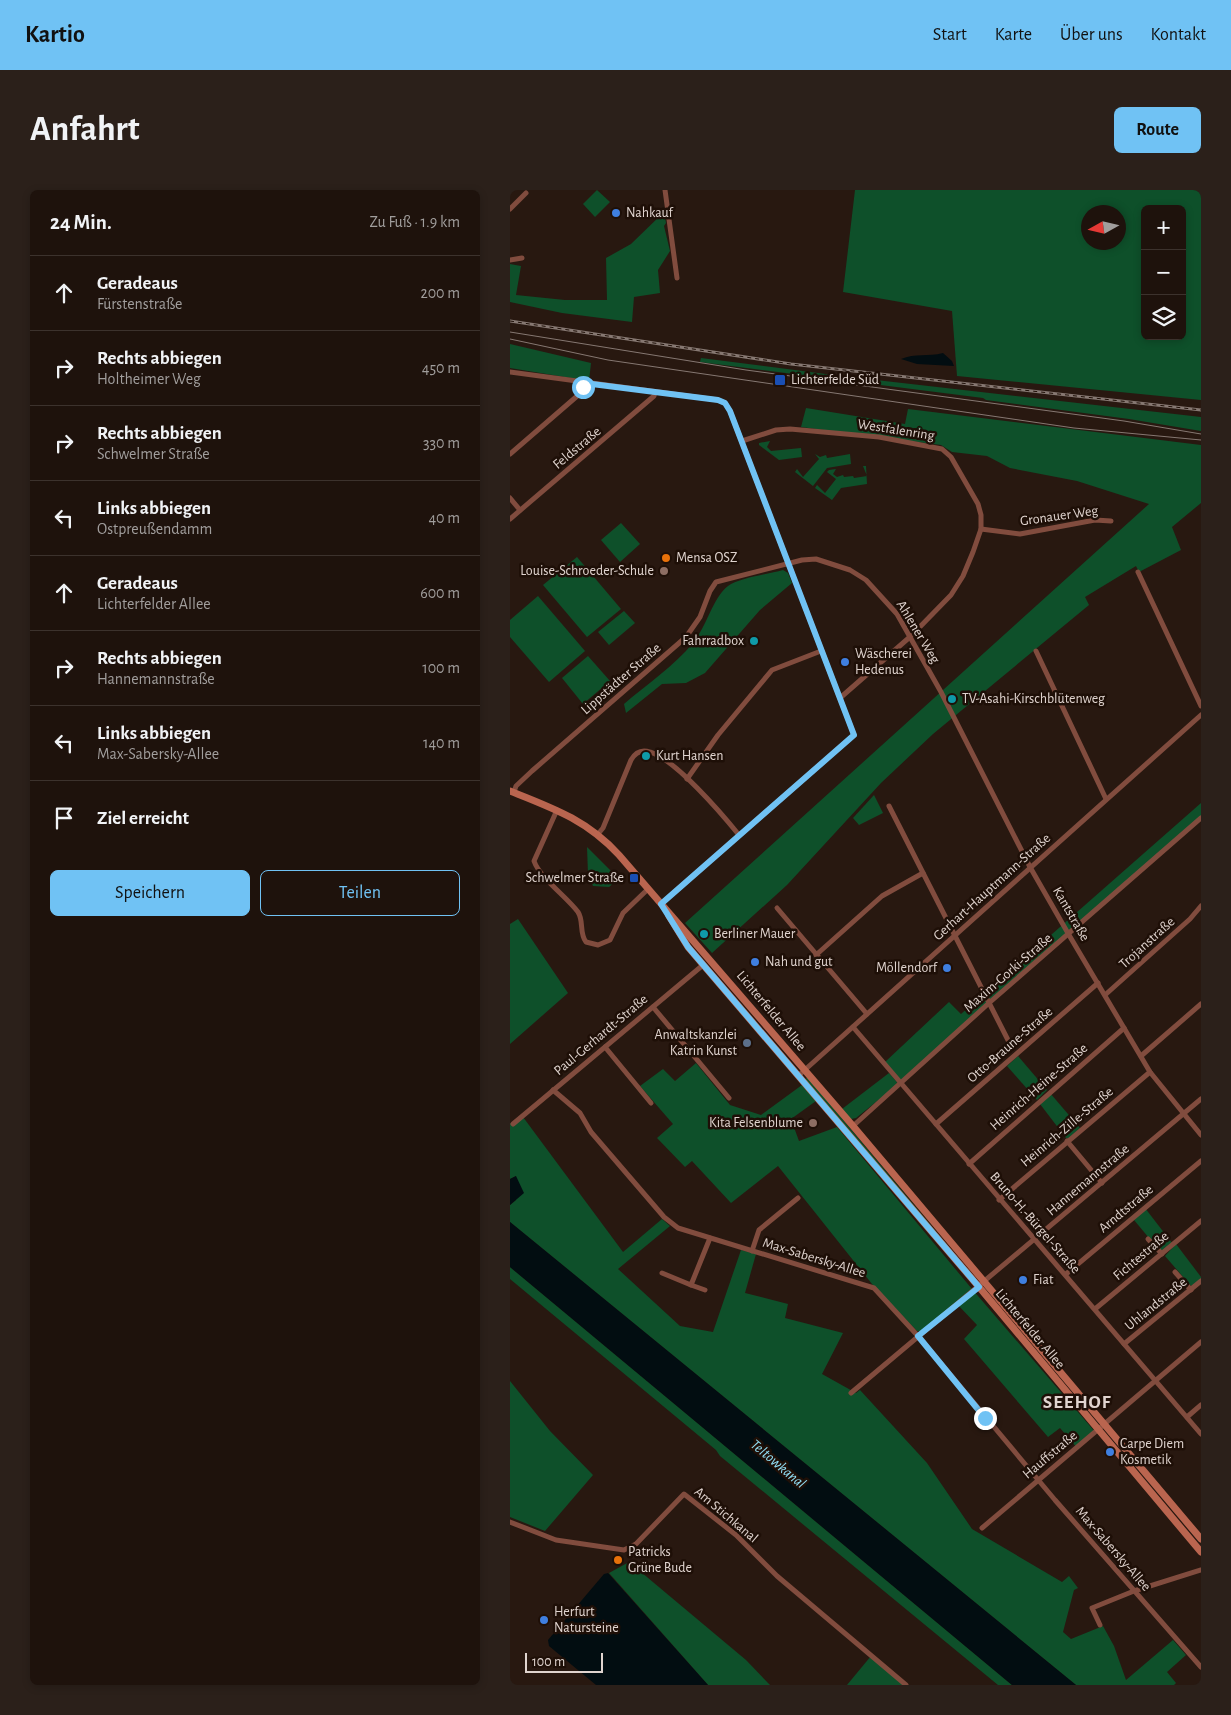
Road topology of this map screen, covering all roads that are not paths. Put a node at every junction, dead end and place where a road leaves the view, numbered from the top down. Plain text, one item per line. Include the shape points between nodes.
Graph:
1 (665, 190) edge
2 (526, 194) dead end
3 (510, 208) edge
4 (522, 258) dead end
5 (510, 260) edge
6 (677, 278) dead end
7 (510, 372) edge
8 (584, 383) junction
9 (655, 392) junction
10 (742, 441) junction
11 (510, 454) edge
12 (510, 498) edge
13 (520, 510) junction
14 (510, 519) edge
15 (1111, 521) dead end
16 (980, 529) junction
17 (788, 562) junction
18 (1138, 572) dead end
19 (732, 578) joint
20 (911, 636) junction
21 (822, 651) junction
22 (1036, 651) dead end
23 (941, 692) joint
24 (840, 698) junction
25 (1201, 706) edge
26 (1201, 715) edge
27 (687, 779) junction
28 (512, 792) edge
29 (1106, 799) junction
30 (889, 806) dead end
31 (558, 810) junction
32 (1201, 818) edge
33 (598, 834) junction
34 (740, 835) junction
35 (1030, 867) junction
36 (922, 873) junction
37 (648, 889) junction
38 (661, 904) junction
39 (1201, 906) edge
40 (777, 908) dead end
41 (679, 928) junction
42 (1069, 935) junction
43 (955, 937) junction
44 (816, 955) junction
45 (709, 958) junction
46 (703, 965) junction
47 (1098, 983) junction
48 (1106, 995) junction
49 (989, 1003) junction
50 (1201, 1004) edge
51 (653, 1007) junction
52 (867, 1014) junction
53 (853, 1027) junction
54 (1124, 1028) junction
55 (1010, 1044) dead end
56 (605, 1047) junction
57 (1140, 1056) junction
58 (805, 1070) junction
59 (1150, 1072) junction
60 (798, 1076) junction
61 (902, 1084) junction
62 (553, 1090) junction
63 (728, 1098) dead end
64 (1201, 1099) edge
65 (651, 1103) dead end
66 (1183, 1114) junction
67 (513, 1124) dead end
68 (936, 1124) junction
69 (853, 1126) junction
70 (1201, 1135) edge
71 (1067, 1141) junction
72 (1201, 1161) edge
73 (968, 1164) junction
74 (1102, 1184) junction
75 (798, 1198) dead end
76 (999, 1200) junction
77 (1201, 1221) edge
78 (710, 1238) junction
79 (1148, 1239) dead end
80 (1034, 1241) junction
81 (752, 1252) junction
82 (1162, 1254) junction
83 (1175, 1272) dead end
84 (662, 1273) dead end
85 (1066, 1274) junction
86 (1201, 1282) edge
87 (982, 1284) junction
88 (691, 1285) junction
89 (705, 1290) dead end
90 (1191, 1290) junction
91 (1095, 1309) junction
92 (918, 1336) junction
93 (1201, 1342) edge
94 (1124, 1344) junction
95 (1155, 1381) junction
96 (851, 1394) dead end
97 (1201, 1405) edge
98 (1187, 1417) junction
99 (1104, 1424) junction
100 (1098, 1430) junction
101 (1201, 1434) edge
102 (1038, 1480) junction
103 (510, 1522) edge
104 (982, 1528) dead end
105 (1201, 1539) edge
106 (1201, 1552) edge
107 (1201, 1570) edge
108 (1134, 1591) junction
109 (1100, 1625) dead end
110 (1201, 1667) edge
111 (906, 1685) edge

1 - 6 street
2 - 3 street
4 - 5 street
7 - 8 street
8 - 9 street
8 - 11 street via 583,391
9 - 10 street via 725,403
9 - 13 street, Feldstraße
10 - 16 street, Westfalenring via 790,429 879,438 942,449 951,457 978,504
10 - 17 street
12 - 13 street
13 - 14 street, Feldstraße
15 - 16 street, Gronauer Weg via 1095,520 1020,534
16 - 20 street, Westfalenring via 969,563 957,586
17 - 19 street, Ahlener Weg
17 - 20 street, Ahlener Weg via 816,560 850,570 880,594
17 - 21 street
18 - 25 street
19 - 28 street, Lippstädter Straße via 716,582 700,617 680,644 532,771
20 - 23 street, Ahlener Weg
20 - 24 street, Westfalenring
21 - 24 street
21 - 27 street via 772,670 718,735
22 - 29 street
23 - 35 street, Kantstraße
24 - 34 street via 854,735
26 - 29 street, Gerhart-Hauptmann-Straße
27 - 33 street via 650,752 633,756
27 - 34 street
28 - 31 main road
29 - 35 street, Gerhart-Hauptmann-Straße
30 - 36 street
31 - 33 main road
31 - 37 street via 534,860 539,870 579,914 586,942 598,945 610,940 627,907
32 - 42 street, Maxim-Gorki-Straße
33 - 37 main road
34 - 38 street
35 - 42 street, Kantstraße
35 - 43 street, Gerhart-Hauptmann-Straße
36 - 43 street
36 - 44 street via 882,896
37 - 38 main road
38 - 41 main road
39 - 48 street, Trojanstraße via 1190,920
40 - 44 street
41 - 45 main road, Lichterfelder Allee
41 - 46 main road, Lichterfelder Allee
42 - 47 street, Kantstraße
42 - 49 street, Maxim-Gorki-Straße
43 - 49 street
43 - 52 street, Gerhart-Hauptmann-Straße
44 - 52 street
45 - 46 main road
45 - 58 main road, Lichterfelder Allee
46 - 51 street, Paul-Gerhardt-Straße
46 - 60 main road, Lichterfelder Allee
47 - 48 street, Kantstraße
47 - 68 street, Otto-Braune-Straße
48 - 54 street, Kantstraße
49 - 55 street
49 - 61 street, Maxim-Gorki-Straße
50 - 57 street
51 - 56 street, Paul-Gerhardt-Straße
51 - 63 street
52 - 53 street, Gerhart-Hauptmann-Straße
53 - 58 street, Gerhart-Hauptmann-Straße
53 - 61 street, Bruno-H.-Bürgel-Straße
54 - 57 street, Kantstraße
54 - 73 street, Heinrich-Heine-Straße
56 - 62 street, Paul-Gerhardt-Straße
56 - 65 street
57 - 59 street, Kantstraße
58 - 60 street, Gerhart-Hauptmann-Straße
58 - 69 main road, Lichterfelder Allee
59 - 66 street, Kantstraße
59 - 71 street, Heinrich-Zille-Straße
60 - 87 main road, Lichterfelder Allee
61 - 68 street, Bruno-H.-Bürgel-Straße
61 - 69 street, Maxim-Gorki-Straße
62 - 67 street, Paul-Gerhardt-Straße
62 - 78 street, Max-Sabersky-Allee via 580,1113 591,1132 664,1217 678,1228
64 - 66 street, Hannemannstraße
66 - 70 street, Kantstraße
66 - 74 street, Hannemannstraße
68 - 73 street, Bruno-H.-Bürgel-Straße
69 - 87 main road, Lichterfelder Allee
71 - 74 street
71 - 76 street, Heinrich-Zille-Straße
72 - 85 street, Arndtstraße
73 - 76 street, Bruno-H.-Bürgel-Straße
74 - 80 street, Hannemannstraße
75 - 81 street via 759,1230
76 - 80 street, Bruno-H.-Bürgel-Straße
77 - 82 street, Fichtestraße
78 - 81 street, Max-Sabersky-Allee
78 - 88 street
79 - 82 street
80 - 85 street, Bruno-H.-Bürgel-Straße
80 - 87 street, Hannemannstraße
81 - 92 street, Max-Sabersky-Allee via 874,1288
82 - 91 street, Fichtestraße
83 - 90 street
84 - 88 street
85 - 91 street, Bruno-H.-Bürgel-Straße
86 - 90 street, Uhlandstraße
87 - 92 street, Hannemannstraße
87 - 99 main road, Lichterfelder Allee
87 - 100 main road, Lichterfelder Allee
88 - 89 street
90 - 94 street, Uhlandstraße
91 - 94 street, Bruno-H.-Bürgel-Straße
92 - 96 street, Hannemannstraße
92 - 102 street, Max-Sabersky-Allee
93 - 95 street, Hauffstraße
94 - 95 street, Bruno-H.-Bürgel-Straße
95 - 98 street, Bruno-H.-Bürgel-Straße
95 - 99 street, Hauffstraße
97 - 98 street
98 - 101 street, Bruno-H.-Bürgel-Straße
99 - 100 street, Hauffstraße
99 - 105 main road, Lichterfelder Allee
100 - 102 street, Hauffstraße
100 - 106 main road, Lichterfelder Allee
102 - 104 street, Hauffstraße
102 - 108 street, Max-Sabersky-Allee
103 - 111 street, Am Stichkanal via 556,1540 624,1550 636,1544 684,1494 736,1535 777,1576
107 - 108 street
108 - 109 street via 1092,1608
108 - 110 street, Max-Sabersky-Allee

